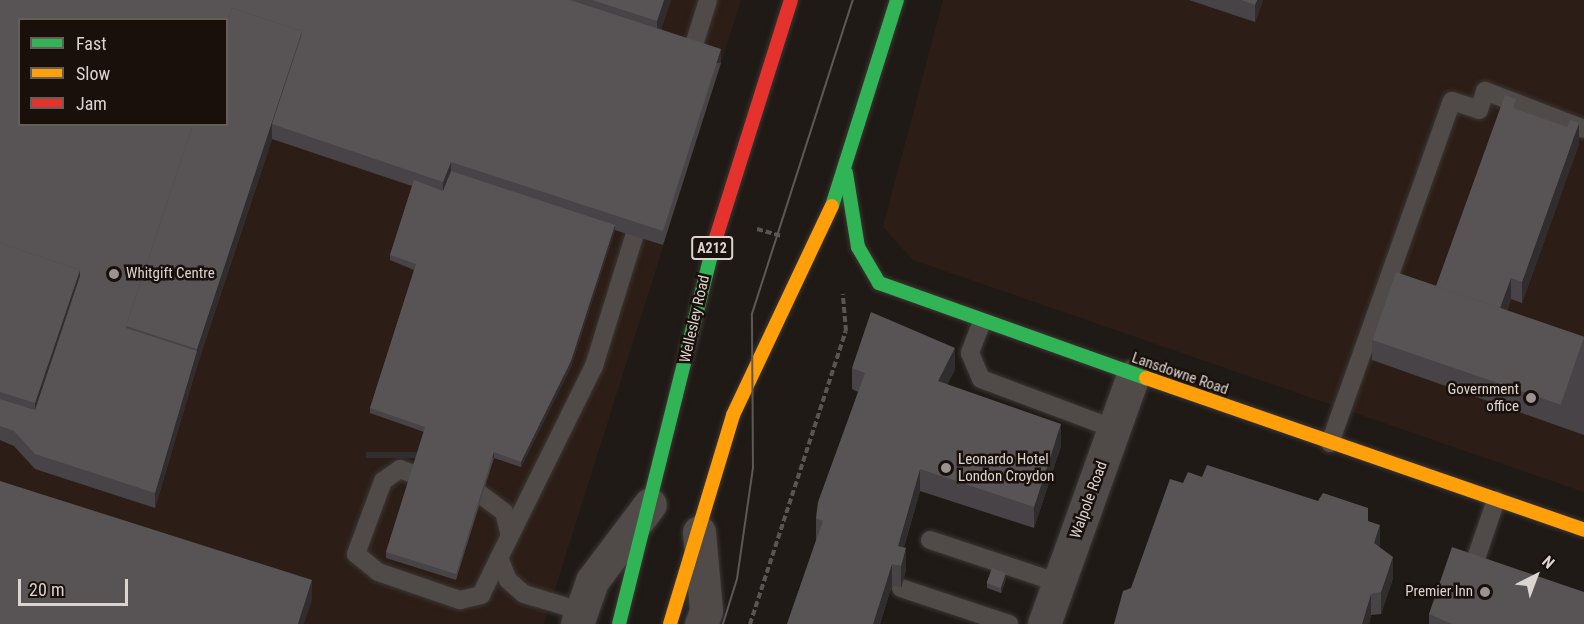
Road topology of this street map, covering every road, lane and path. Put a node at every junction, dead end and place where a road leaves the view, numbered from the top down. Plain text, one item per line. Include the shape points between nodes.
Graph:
1 (708, 0) edge
2 (791, 0) edge
3 (897, 0) edge
4 (683, 80) edge
5 (1584, 129) edge
6 (846, 173) junction
7 (647, 194) edge
8 (858, 247) junction
9 (981, 324) junction
10 (1133, 376) junction
11 (1115, 429) junction
12 (1330, 443) junction
13 (413, 474) edge
14 (480, 494) edge
15 (1496, 500) junction
16 (652, 502) junction
17 (1584, 529) edge
18 (509, 532) junction
19 (699, 532) junction
20 (930, 540) dead end
21 (500, 558) junction
22 (1471, 573) edge
23 (1059, 583) junction
24 (901, 588) edge
25 (579, 617) edge
26 (620, 624) edge
27 (670, 624) edge
28 (701, 624) edge
29 (750, 624) edge
30 (1009, 624) edge
31 (1044, 624) edge

1 - 4 lane
2 - 16 main road, Wellesley Road / A212 via 709,260
3 - 6 main road
5 - 12 lane via 1485,91 1479,110 1452,101
6 - 8 main road, Lansdowne Road
6 - 19 main road via 786,312 733,414
7 - 18 lane via 594,366
8 - 9 main road, Lansdowne Road via 879,283
8 - 29 path via 842,260 846,331
9 - 10 main road, Lansdowne Road
9 - 11 lane via 970,353 981,379
10 - 11 street, Walpole Road
10 - 12 main road, Lansdowne Road
11 - 23 street, Walpole Road
12 - 15 main road, Lansdowne Road
13 - 21 lane via 400,469 382,481 356,554 378,572 460,600 481,596
14 - 18 lane via 504,512
15 - 17 main road, Lansdowne Road
15 - 22 lane
16 - 25 street, Wellesley Road via 592,581
16 - 26 main road, A212
18 - 21 lane
19 - 27 main road
19 - 28 street via 706,611
20 - 23 lane
21 - 25 lane via 508,580 524,594
23 - 31 street, Walpole Road
24 - 30 lane

